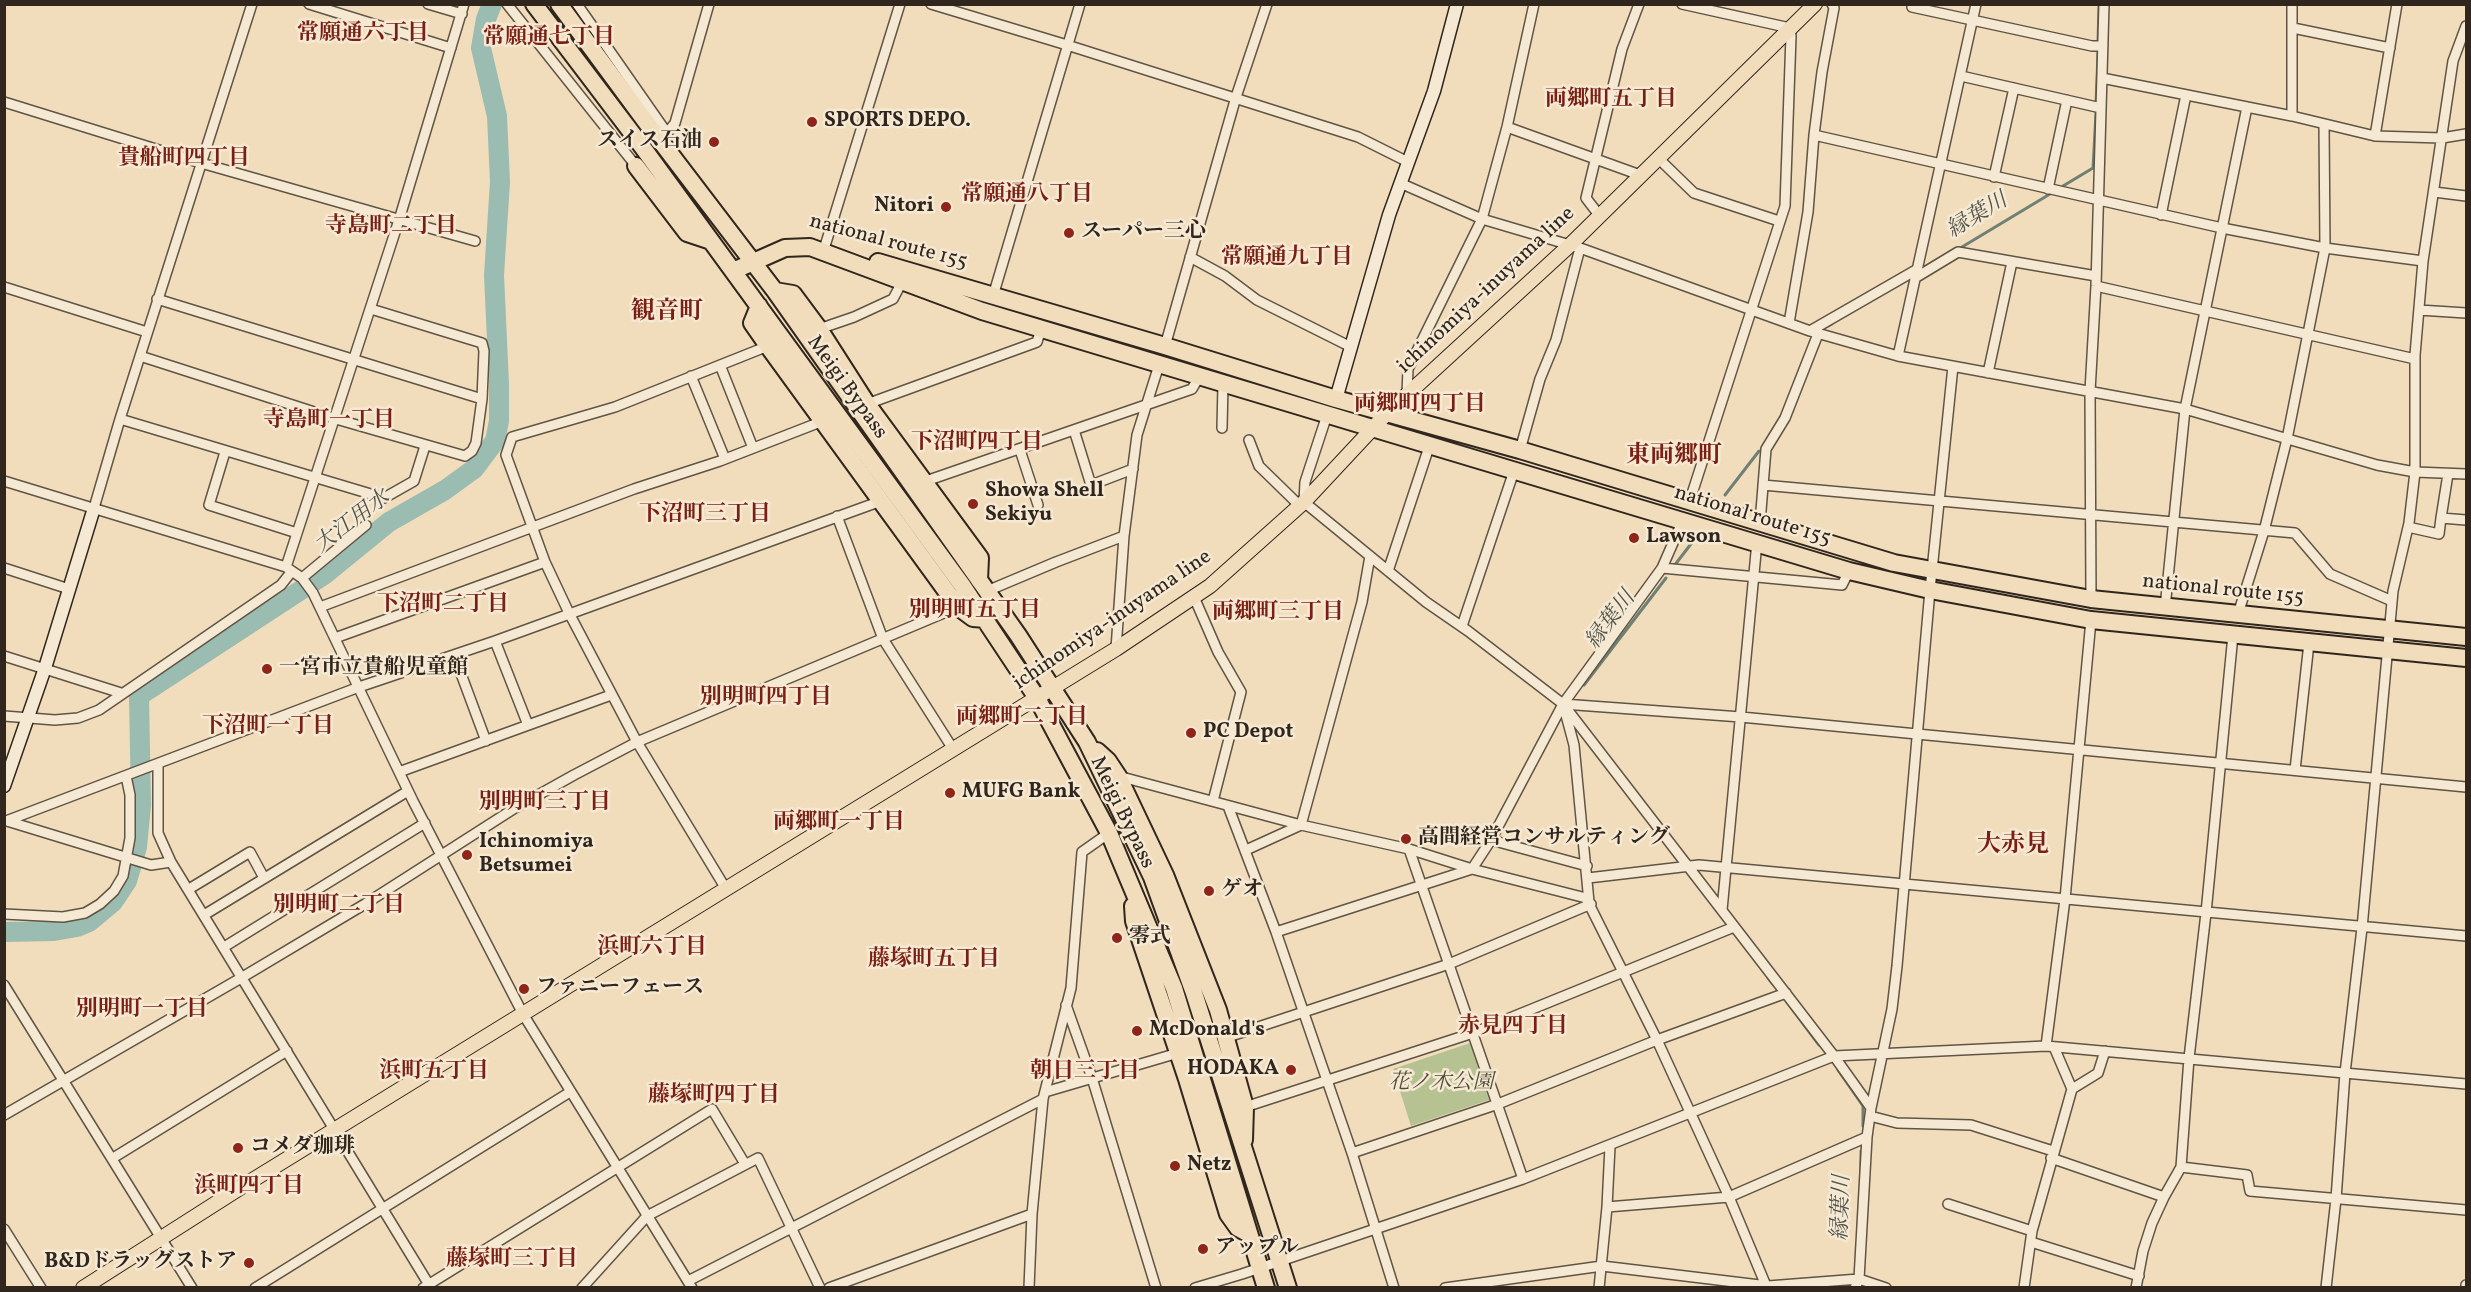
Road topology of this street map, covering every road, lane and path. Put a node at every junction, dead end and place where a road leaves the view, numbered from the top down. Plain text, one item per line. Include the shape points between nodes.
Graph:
1 (252, 4) edge
2 (309, 4) edge
3 (428, 4) edge
4 (534, 4) edge
5 (559, 4) edge
6 (578, 4) edge
7 (709, 4) edge
8 (900, 4) edge
9 (931, 4) edge
10 (1080, 4) edge
11 (1267, 4) edge
12 (1457, 4) edge
13 (1534, 4) edge
14 (1639, 4) edge
15 (1682, 4) edge
16 (1815, 4) edge
17 (1832, 4) edge
18 (1976, 4) edge
19 (2104, 4) edge
20 (2292, 4) edge
21 (2397, 4) edge
22 (507, 5) edge
23 (1708, 7) edge
24 (1912, 7) dead end
25 (463, 9) edge
26 (1973, 20) junction
27 (2466, 26) edge
28 (2293, 27) junction
29 (1790, 28) junction
30 (1067, 45) junction
31 (2103, 46) junction
32 (451, 48) junction
33 (2390, 48) junction
34 (1961, 76) junction
35 (2102, 78) junction
36 (2014, 88) junction
37 (2186, 94) junction
38 (1236, 97) junction
39 (2067, 100) junction
40 (4, 102) edge
41 (2247, 107) junction
42 (2101, 108) junction
43 (2292, 116) junction
44 (2324, 124) junction
45 (1506, 127) junction
46 (667, 133) junction
47 (2466, 134) edge
48 (1814, 135) junction
49 (2375, 136) junction
50 (2442, 138) junction
51 (669, 152) junction
52 (1658, 158) junction
53 (1594, 161) junction
54 (1408, 162) junction
55 (201, 163) junction
56 (1939, 165) junction
57 (636, 166) joint
58 (1640, 175) junction
59 (1994, 177) junction
60 (1400, 183) junction
61 (2048, 189) junction
62 (2434, 192) junction
63 (2466, 196) edge
64 (2097, 201) junction
65 (1599, 215) junction
66 (2162, 215) junction
67 (1482, 219) junction
68 (399, 220) junction
69 (1779, 221) junction
70 (2222, 228) junction
71 (475, 241) dead end
72 (711, 241) junction
73 (825, 246) junction
74 (1574, 247) junction
75 (2325, 248) junction
76 (1190, 257) junction
77 (751, 258) junction
78 (2423, 261) junction
79 (2012, 262) junction
80 (733, 271) junction
81 (1915, 274) junction
82 (2096, 276) junction
83 (902, 282) junction
84 (2096, 286) junction
85 (4, 287) edge
86 (775, 291) junction
87 (993, 296) junction
88 (157, 299) junction
89 (759, 306) junction
90 (370, 309) junction
91 (1752, 310) junction
92 (2419, 310) junction
93 (2204, 311) junction
94 (2466, 313) edge
95 (1789, 323) junction
96 (819, 329) junction
97 (1041, 329) junction
98 (147, 332) junction
99 (1814, 333) junction
100 (2307, 334) junction
101 (768, 346) junction
102 (1165, 346) junction
103 (1351, 347) junction
104 (140, 356) junction
105 (1898, 356) junction
106 (2415, 359) junction
107 (354, 362) junction
108 (720, 365) junction
109 (1159, 365) junction
110 (1953, 366) junction
111 (1988, 373) junction
112 (691, 376) junction
113 (1199, 377) junction
114 (1223, 384) junction
115 (2090, 391) junction
116 (1407, 394) junction
117 (482, 399) junction
118 (1336, 399) junction
119 (867, 404) junction
120 (1145, 406) junction
121 (2185, 409) junction
122 (1388, 412) junction
123 (1327, 415) junction
124 (120, 419) junction
125 (336, 419) junction
126 (823, 421) junction
127 (1222, 428) dead end
128 (1372, 429) junction
129 (1074, 430) junction
130 (1249, 440) dead end
131 (2287, 440) junction
132 (1430, 444) junction
133 (425, 446) junction
134 (753, 448) junction
135 (1020, 450) junction
136 (1520, 450) junction
137 (225, 452) junction
138 (725, 459) junction
139 (1133, 469) junction
140 (1514, 471) junction
141 (2415, 472) junction
142 (2448, 474) junction
143 (2466, 474) edge
144 (314, 479) junction
145 (4, 481) edge
146 (926, 481) junction
147 (1763, 485) junction
148 (881, 501) junction
149 (1940, 501) junction
150 (1689, 503) junction
151 (1302, 504) junction
152 (1038, 505) dead end
153 (94, 508) junction
154 (837, 516) junction
155 (2092, 516) junction
156 (2441, 518) junction
157 (1683, 520) junction
158 (2466, 520) edge
159 (1760, 523) junction
160 (2174, 524) junction
161 (366, 525) dead end
162 (2408, 527) junction
163 (534, 528) junction
164 (2264, 531) junction
165 (297, 533) junction
166 (1124, 536) junction
167 (1757, 542) junction
168 (1370, 556) junction
169 (545, 562) junction
170 (4, 568) edge
171 (1662, 568) junction
172 (289, 569) junction
173 (1388, 571) junction
174 (1849, 571) junction
175 (1932, 571) junction
176 (1755, 576) junction
177 (303, 579) junction
178 (983, 586) junction
179 (69, 589) junction
180 (1930, 590) junction
181 (1194, 597) junction
182 (2091, 599) junction
183 (2392, 601) junction
184 (320, 607) junction
185 (958, 607) junction
186 (2165, 608) junction
187 (569, 613) junction
188 (2238, 614) junction
189 (986, 620) junction
190 (2091, 620) junction
191 (1462, 626) junction
192 (2389, 631) junction
193 (2233, 635) junction
194 (2466, 637) edge
195 (335, 638) junction
196 (883, 639) junction
197 (495, 641) junction
198 (2308, 643) junction
199 (1116, 649) junction
200 (2386, 651) junction
201 (454, 655) junction
202 (4, 656) edge
203 (2466, 658) edge
204 (45, 668) junction
205 (359, 687) junction
206 (1053, 688) junction
207 (122, 693) junction
208 (611, 695) junction
209 (1037, 698) junction
210 (1563, 704) junction
211 (4, 716) edge
212 (27, 717) junction
213 (1741, 717) junction
214 (528, 725) junction
215 (1919, 735) junction
216 (486, 741) junction
217 (637, 742) junction
218 (1087, 742) junction
219 (953, 749) junction
220 (2079, 750) junction
221 (2221, 763) junction
222 (154, 766) junction
223 (2295, 770) junction
224 (399, 772) junction
225 (127, 776) junction
226 (1118, 776) junction
227 (2375, 778) junction
228 (4, 786) edge
229 (2466, 787) edge
230 (408, 790) junction
231 (1213, 801) junction
232 (1228, 806) junction
233 (5, 821) edge
234 (425, 823) junction
235 (1301, 825) junction
236 (1109, 833) junction
237 (1491, 840) junction
238 (1409, 849) junction
239 (1246, 850) junction
240 (440, 854) junction
241 (128, 858) junction
242 (171, 862) junction
243 (1587, 866) junction
244 (1688, 866) junction
245 (1726, 867) junction
246 (1472, 869) junction
247 (264, 878) junction
248 (1588, 878) junction
249 (1905, 884) junction
250 (1131, 885) junction
251 (1422, 886) junction
252 (189, 889) junction
253 (726, 889) junction
254 (2065, 900) junction
255 (1590, 903) junction
256 (1722, 910) junction
257 (2206, 913) junction
258 (4, 914) edge
259 (204, 915) junction
260 (1734, 927) junction
261 (2362, 928) junction
262 (1276, 932) junction
263 (2466, 936) edge
264 (224, 947) junction
265 (1449, 964) junction
266 (1624, 973) junction
267 (241, 978) junction
268 (4, 985) edge
269 (1194, 993) junction
270 (1785, 993) junction
271 (1066, 1005) junction
272 (1218, 1010) junction
273 (1303, 1011) junction
274 (523, 1014) junction
275 (1473, 1033) junction
276 (1225, 1038) junction
277 (1656, 1040) junction
278 (2050, 1046) junction
279 (287, 1051) junction
280 (2105, 1051) junction
281 (1178, 1053) junction
282 (1882, 1054) junction
283 (1834, 1056) junction
284 (2189, 1058) junction
285 (2345, 1073) junction
286 (1092, 1078) junction
287 (64, 1079) junction
288 (1186, 1079) junction
289 (1327, 1080) junction
290 (2466, 1084) edge
291 (2072, 1089) junction
292 (570, 1092) junction
293 (1044, 1095) junction
294 (1209, 1100) junction
295 (1498, 1104) junction
296 (1245, 1107) junction
297 (1870, 1112) junction
298 (1689, 1113) junction
299 (4, 1115) edge
300 (336, 1129) junction
301 (1867, 1137) junction
302 (1610, 1146) junction
303 (1243, 1149) junction
304 (1352, 1153) junction
305 (2052, 1155) junction
306 (113, 1158) junction
307 (746, 1164) junction
308 (617, 1167) junction
309 (2181, 1167) junction
310 (1523, 1179) junction
311 (1729, 1197) junction
312 (2164, 1197) junction
313 (2336, 1199) junction
314 (1948, 1204) dead end
315 (1607, 1207) junction
316 (382, 1209) junction
317 (2466, 1210) edge
318 (1032, 1214) junction
319 (646, 1216) junction
320 (792, 1228) junction
321 (4, 1229) edge
322 (1375, 1229) junction
323 (2032, 1231) junction
324 (1249, 1234) junction
325 (162, 1237) junction
326 (2031, 1242) junction
327 (1280, 1261) junction
328 (1602, 1266) junction
329 (1260, 1268) junction
330 (2139, 1276) junction
331 (1857, 1283) edge
332 (690, 1284) edge
333 (427, 1286) edge
334 (41, 1287) edge
335 (83, 1287) edge
336 (192, 1287) edge
337 (255, 1287) edge
338 (582, 1287) edge
339 (820, 1287) edge
340 (829, 1287) edge
341 (1029, 1287) edge
342 (1156, 1287) edge
343 (1196, 1287) edge
344 (1266, 1287) edge
345 (1288, 1287) edge
346 (1394, 1287) edge
347 (1445, 1287) edge
348 (1599, 1287) edge
349 (1767, 1287) edge
350 (1886, 1287) edge
351 (2024, 1287) edge
352 (2136, 1287) edge
353 (2326, 1287) edge

1 - 55 street
2 - 32 street
3 - 25 street
4 - 72 highway, Meigi Bypass
5 - 51 highway, Meigi Bypass
6 - 46 street
7 - 46 street via 675,123
8 - 73 street
9 - 30 street
10 - 30 street
11 - 38 street
12 - 54 street via 1434,91
13 - 45 street
14 - 53 street via 1622,49
15 - 23 street
16 - 29 main road, ichinomiya-inuyama line
17 - 48 street
18 - 26 street
19 - 31 street
20 - 28 street
21 - 33 street
22 - 57 street
23 - 29 street
24 - 26 street
25 - 32 street
26 - 31 street
26 - 34 street
27 - 50 street via 2453,61
28 - 33 street
28 - 43 street
29 - 52 main road, ichinomiya-inuyama line
29 - 69 street via 1785,206
30 - 38 street
30 - 87 street
31 - 35 street
32 - 68 street
33 - 49 street
34 - 36 street
34 - 56 street
35 - 37 street
35 - 42 street
36 - 39 street
36 - 59 street
37 - 41 street
37 - 66 street
38 - 54 street via 1358,137
38 - 76 street
39 - 42 street
39 - 61 street
40 - 55 street
41 - 43 street
41 - 70 street
42 - 64 street
43 - 44 street
44 - 49 street
44 - 75 street
45 - 53 street
45 - 67 street
46 - 51 highway
47 - 50 street
48 - 56 street
48 - 95 street via 1808,212
49 - 50 street
50 - 62 street
51 - 77 highway, Meigi Bypass
52 - 58 main road, ichinomiya-inuyama line
52 - 69 street via 1694,193
53 - 58 street
53 - 65 street via 1586,198
54 - 60 street
55 - 68 street
55 - 88 street
56 - 59 street
56 - 81 street
57 - 72 highway via 687,233
58 - 65 main road, ichinomiya-inuyama line
59 - 61 street
60 - 67 street
60 - 103 street
61 - 64 street
62 - 63 street
62 - 78 street
64 - 66 street
64 - 82 street
65 - 74 main road, ichinomiya-inuyama line
66 - 70 street
67 - 74 street
67 - 116 street via 1408,369
68 - 71 street
68 - 90 street
69 - 91 street
70 - 75 street
70 - 93 street
72 - 80 highway, Meigi Bypass
73 - 77 highway, national route 155 via 796,241 765,248
73 - 87 highway, national route 155
74 - 91 street
74 - 116 main road, ichinomiya-inuyama line
74 - 136 street via 1556,340
75 - 78 street
75 - 100 street
76 - 102 street
76 - 103 street via 1257,300
77 - 80 highway, national route 155
77 - 83 highway, national route 155 via 785,248 810,247
77 - 86 highway, Meigi Bypass
78 - 92 street
79 - 81 street via 1958,252
79 - 82 street
79 - 111 street
80 - 89 highway, Meigi Bypass
81 - 99 street
81 - 105 street
82 - 84 street
83 - 96 street via 893,299
83 - 97 highway, national route 155
84 - 93 street
84 - 115 street
85 - 98 street
86 - 96 highway via 793,294
86 - 178 highway, Meigi Bypass
87 - 102 highway, national route 155
88 - 98 street
88 - 107 street
89 - 101 highway via 752,323
89 - 189 highway, Meigi Bypass
90 - 107 street
90 - 117 street via 482,343
91 - 95 street
91 - 150 street
92 - 94 street
92 - 106 street
93 - 100 street
93 - 121 street
95 - 99 street
96 - 119 highway
97 - 109 highway, national route 155
97 - 119 street via 1036,342
98 - 104 street
99 - 105 street
99 - 147 street via 1785,418 1766,449
100 - 106 street
100 - 131 street
101 - 108 street
101 - 126 highway
102 - 118 highway, national route 155
103 - 118 street
104 - 124 street
104 - 125 street
105 - 110 street
106 - 141 street
107 - 117 street
107 - 125 street
108 - 112 street
108 - 134 street
109 - 113 highway, national route 155
109 - 120 street
110 - 111 street
110 - 149 street
111 - 115 street
112 - 138 street
112 - 163 street via 615,407 512,437 506,455
113 - 114 highway, national route 155
113 - 120 street via 1192,389
114 - 123 highway, national route 155
114 - 127 street
115 - 121 street
115 - 155 street
116 - 122 main road, ichinomiya-inuyama line
117 - 133 street via 472,451 465,456
118 - 122 highway, national route 155
119 - 146 highway
120 - 129 street
120 - 139 street
121 - 131 street
121 - 160 street
122 - 128 main road, ichinomiya-inuyama line
122 - 136 highway, national route 155
123 - 128 highway, national route 155
123 - 151 street via 1305,482
124 - 137 street
124 - 153 street
125 - 133 street
125 - 144 street
126 - 134 street
126 - 148 highway
128 - 132 highway, national route 155
128 - 151 main road, ichinomiya-inuyama line
129 - 135 street
129 - 139 street via 1091,484
130 - 151 street via 1259,466
131 - 141 street
131 - 164 street
132 - 140 highway, national route 155
132 - 173 street
133 - 144 street via 414,481 384,498
134 - 138 street
135 - 146 street
135 - 152 street
136 - 150 highway, national route 155
137 - 144 street
137 - 165 street via 209,505
138 - 163 street
139 - 166 street
140 - 157 highway, national route 155
140 - 191 street
141 - 142 street
141 - 162 street
142 - 143 street
142 - 156 street
144 - 165 street
145 - 153 street
146 - 178 highway via 980,558
147 - 149 street
147 - 159 street
148 - 154 street
148 - 185 highway
149 - 155 street
149 - 175 street
150 - 159 highway, national route 155
151 - 168 street
151 - 181 main road, ichinomiya-inuyama line
153 - 172 street
153 - 179 street
154 - 187 street
154 - 196 street
155 - 160 street
155 - 182 street
156 - 158 street
156 - 162 street via 2439,534
157 - 167 highway, national route 155
157 - 171 street
159 - 175 highway, national route 155
160 - 164 street
160 - 186 street
161 - 177 street
162 - 183 street
163 - 169 street
163 - 184 street
164 - 183 street via 2295,533 2330,574
164 - 188 street
165 - 172 street
166 - 178 street
166 - 199 street
167 - 174 highway, national route 155
167 - 176 street
168 - 173 street
168 - 235 street via 1362,602
169 - 187 street
169 - 195 street
170 - 179 street
171 - 176 street
171 - 210 street
172 - 177 street
172 - 207 street via 281,585
173 - 191 street
174 - 176 street via 1842,585
174 - 180 highway, national route 155
175 - 180 street
175 - 182 highway, national route 155
176 - 213 street
177 - 184 street
178 - 206 highway, Meigi Bypass
179 - 204 street
180 - 190 highway, national route 155
180 - 215 street
181 - 199 main road, ichinomiya-inuyama line
181 - 231 street via 1241,692
182 - 186 highway, national route 155
183 - 192 street
184 - 195 street
185 - 189 highway via 973,618
185 - 196 street
186 - 188 highway, national route 155
187 - 197 street
187 - 208 street
188 - 192 highway, national route 155
189 - 209 highway, Meigi Bypass
190 - 193 highway, national route 155
190 - 220 street
191 - 210 street
192 - 194 highway, national route 155
192 - 200 street
193 - 198 highway, national route 155
193 - 221 street
195 - 205 street
196 - 217 street
196 - 219 street
197 - 201 street
197 - 214 street
198 - 200 highway, national route 155
198 - 223 street
199 - 206 main road, ichinomiya-inuyama line
200 - 203 highway, national route 155
200 - 227 street
201 - 205 street
201 - 216 street
202 - 204 street
204 - 207 street
204 - 212 street
205 - 222 street
205 - 224 street
206 - 209 main road, ichinomiya-inuyama line
206 - 218 highway, Meigi Bypass
207 - 212 street via 99,710 78,718
208 - 214 street
208 - 217 street
209 - 219 main road, ichinomiya-inuyama line
209 - 236 highway, Meigi Bypass
210 - 213 street
210 - 237 street
210 - 243 street via 1574,745
210 - 244 street
211 - 212 street
212 - 228 street
213 - 215 street
213 - 245 street
214 - 216 street
215 - 220 street
215 - 249 street
216 - 224 street
217 - 240 street via 514,808
217 - 253 street
218 - 226 highway
218 - 269 highway, Meigi Bypass via 1152,877
219 - 253 main road, ichinomiya-inuyama line
220 - 221 street
220 - 254 street
221 - 223 street
221 - 257 street
222 - 225 street
222 - 242 street via 158,833
223 - 227 street
224 - 230 street
225 - 233 street
225 - 241 street
226 - 231 street
226 - 272 highway via 1165,875
227 - 229 street
227 - 261 street
230 - 234 street
230 - 247 street
231 - 232 street
232 - 235 street
232 - 239 street
233 - 241 street
234 - 240 street
234 - 264 street
235 - 238 street
235 - 239 street
236 - 250 highway, Meigi Bypass
236 - 271 street via 1082,852 1071,988
237 - 243 street
237 - 246 street
238 - 246 street
238 - 251 street
239 - 262 street
240 - 267 street
240 - 274 street
241 - 242 street via 151,866
241 - 258 street via 114,891 85,913 63,917
242 - 252 street
243 - 248 street
244 - 245 street
244 - 248 street
244 - 256 street
245 - 249 street
245 - 256 street
246 - 251 street
246 - 255 street via 1587,898
247 - 252 street via 250,852
247 - 259 street
248 - 255 street
249 - 254 street
249 - 282 street via 1892,1009
250 - 281 highway via 1134,921
250 - 294 highway, Meigi Bypass via 1174,988
251 - 262 street
251 - 265 street
252 - 259 street
253 - 274 main road, ichinomiya-inuyama line
254 - 257 street
254 - 278 street
255 - 265 street
255 - 266 street
256 - 260 street
257 - 261 street
257 - 284 street
259 - 264 street
260 - 266 street
260 - 270 street
261 - 263 street
261 - 285 street
262 - 273 street
264 - 267 street
265 - 273 street
265 - 275 street
266 - 275 street
266 - 277 street
267 - 279 street
267 - 287 street
268 - 287 street
269 - 272 highway
269 - 303 highway, Meigi Bypass
270 - 277 street
270 - 283 street
271 - 286 street
271 - 293 street
272 - 276 highway
273 - 276 street
273 - 289 street
274 - 292 street
274 - 300 main road, ichinomiya-inuyama line
275 - 289 street
275 - 295 street
276 - 296 highway
277 - 295 street
277 - 298 street
278 - 280 street
278 - 282 street
278 - 291 street
279 - 300 street
279 - 306 street
280 - 284 street
280 - 291 street via 2098,1073
281 - 286 street
281 - 288 highway
282 - 283 street
282 - 297 street
283 - 297 street
283 - 298 street
284 - 285 street
284 - 309 street
285 - 290 street
285 - 313 street
286 - 293 street
286 - 342 street
287 - 299 street
287 - 306 street
288 - 294 highway
288 - 324 highway via 1228,1214 1238,1228
289 - 296 street
289 - 304 street
291 - 305 street
292 - 308 street
292 - 316 street
293 - 318 street
293 - 320 street
294 - 324 highway, Meigi Bypass
295 - 304 street
295 - 310 street
296 - 303 highway
297 - 301 street
297 - 305 street via 1897,1123 1971,1125
298 - 302 street
298 - 311 street
300 - 316 street
300 - 325 main road, ichinomiya-inuyama line
301 - 311 street
301 - 331 street
302 - 310 street
302 - 315 street
303 - 327 highway, Meigi Bypass
304 - 322 street
305 - 312 street
305 - 323 street
306 - 325 street
307 - 308 street via 712,1109
307 - 319 street
307 - 320 street via 758,1158
308 - 319 street
308 - 333 street
309 - 312 street
309 - 313 street via 2247,1175 2250,1191
310 - 322 street
311 - 315 street
311 - 349 street
312 - 330 street via 2143,1251
313 - 317 street
313 - 353 street
314 - 323 street
315 - 328 street
316 - 333 street
316 - 337 street
318 - 340 street
318 - 341 street
319 - 332 street
319 - 338 street
320 - 332 street
320 - 339 street
321 - 334 street
322 - 327 street
322 - 346 street
323 - 326 street
324 - 329 highway, Meigi Bypass
325 - 335 main road, ichinomiya-inuyama line
325 - 336 street
326 - 330 street
326 - 351 street
327 - 329 street
327 - 345 highway, Meigi Bypass
328 - 347 street
328 - 348 street
328 - 349 street
329 - 343 street
329 - 344 highway, Meigi Bypass
330 - 352 street
331 - 349 street
331 - 350 street

